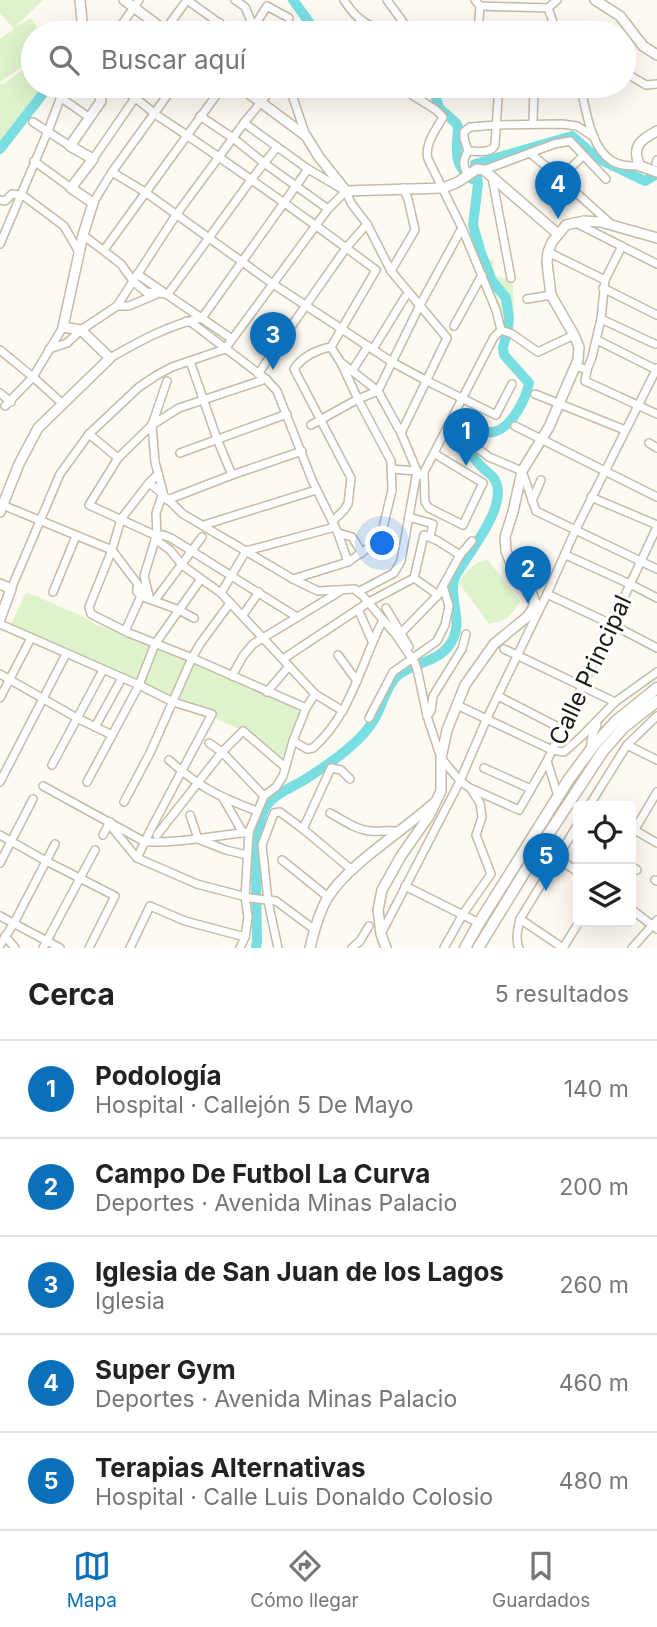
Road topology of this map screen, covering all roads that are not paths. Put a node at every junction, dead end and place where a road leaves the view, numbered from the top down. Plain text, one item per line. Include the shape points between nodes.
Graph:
1 (80, 0) edge
2 (124, 0) edge
3 (187, 0) edge
4 (235, 0) edge
5 (344, 0) edge
6 (387, 0) edge
7 (557, 0) edge
8 (595, 0) edge
9 (477, 3) edge
10 (607, 3) edge
11 (136, 4) edge
12 (548, 8) junction
13 (289, 18) dead end
14 (82, 21) edge
15 (124, 21) edge
16 (154, 21) edge
17 (173, 21) edge
18 (217, 21) edge
19 (252, 21) edge
20 (259, 21) edge
21 (362, 21) edge
22 (402, 21) edge
23 (478, 21) edge
24 (553, 21) edge
25 (625, 21) edge
26 (636, 36) edge
27 (657, 55) edge
28 (636, 79) edge
29 (657, 84) edge
30 (60, 98) edge
31 (61, 98) edge
32 (100, 98) edge
33 (135, 98) joint
34 (165, 98) edge
35 (214, 98) edge
36 (254, 98) edge
37 (264, 98) edge
38 (293, 98) edge
39 (417, 98) edge
40 (534, 98) edge
41 (584, 98) edge
42 (498, 99) dead end
43 (260, 103) junction
44 (154, 113) junction
45 (201, 117) junction
46 (90, 118) junction
47 (33, 121) dead end
48 (244, 123) junction
49 (533, 123) junction
50 (496, 125) junction
51 (48, 131) junction
52 (657, 131) edge
53 (187, 135) junction
54 (306, 136) junction
55 (594, 136) junction
56 (233, 138) junction
57 (70, 146) junction
58 (277, 147) junction
59 (468, 151) junction
60 (530, 153) junction
61 (583, 156) junction
62 (219, 157) junction
63 (93, 159) junction
64 (34, 161) junction
65 (264, 163) junction
66 (640, 166) junction
67 (655, 166) edge
68 (308, 169) junction
69 (112, 172) junction
70 (484, 172) junction
71 (468, 174) junction
72 (560, 178) junction
73 (606, 179) dead end
74 (251, 180) junction
75 (296, 185) junction
76 (71, 188) junction
77 (403, 188) junction
78 (443, 188) junction
79 (346, 191) junction
80 (145, 192) junction
81 (20, 195) junction
82 (0, 200) edge
83 (93, 203) junction
84 (283, 203) junction
85 (328, 209) junction
86 (176, 215) junction
87 (574, 222) junction
88 (367, 224) junction
89 (316, 225) junction
90 (613, 225) junction
91 (462, 228) junction
92 (558, 234) junction
93 (83, 235) junction
94 (209, 238) junction
95 (657, 238) edge
96 (0, 244) edge
97 (622, 246) junction
98 (346, 248) junction
99 (104, 250) junction
100 (548, 252) junction
101 (80, 254) junction
102 (241, 262) junction
103 (657, 264) edge
104 (391, 271) junction
105 (482, 275) junction
106 (135, 278) junction
107 (511, 278) dead end
108 (273, 284) junction
109 (604, 284) junction
110 (164, 294) junction
111 (551, 295) junction
112 (405, 298) dead end
113 (527, 299) dead end
114 (305, 304) junction
115 (420, 305) junction
116 (117, 306) junction
117 (657, 315) edge
118 (202, 318) junction
119 (601, 319) junction
120 (186, 321) junction
121 (454, 326) dead end
122 (62, 327) junction
123 (342, 328) junction
124 (81, 330) junction
125 (506, 332) junction
126 (575, 335) junction
127 (232, 339) junction
128 (597, 340) junction
129 (655, 344) dead end
130 (331, 347) junction
131 (371, 347) junction
132 (49, 349) junction
133 (225, 349) junction
134 (0, 350) edge
135 (110, 358) junction
136 (190, 361) junction
137 (392, 362) junction
138 (341, 363) junction
139 (576, 366) junction
140 (657, 369) edge
141 (587, 370) junction
142 (352, 371) junction
143 (258, 374) junction
144 (33, 377) junction
145 (265, 379) junction
146 (167, 381) dead end
147 (427, 381) junction
148 (512, 384) dead end
149 (378, 391) junction
150 (0, 393) edge
151 (535, 394) dead end
152 (462, 398) junction
153 (358, 399) junction
154 (203, 400) junction
155 (560, 403) junction
156 (62, 404) junction
157 (639, 405) junction
158 (287, 414) junction
159 (657, 414) edge
160 (321, 420) junction
161 (152, 425) junction
162 (311, 425) dead end
163 (514, 426) dead end
164 (625, 430) junction
165 (401, 433) junction
166 (89, 434) junction
167 (217, 439) junction
168 (542, 440) junction
169 (649, 443) dead end
170 (476, 447) dead end
171 (657, 448) edge
172 (302, 451) junction
173 (180, 453) dead end
174 (435, 454) junction
175 (118, 458) junction
176 (391, 469) junction
177 (522, 471) junction
178 (604, 471) junction
179 (421, 473) junction
180 (158, 474) junction
181 (232, 475) junction
182 (541, 480) dead end
183 (149, 483) junction
184 (316, 489) junction
185 (165, 496) junction
186 (591, 497) junction
187 (657, 498) edge
188 (532, 501) junction
189 (1, 507) edge
190 (409, 517) junction
191 (121, 519) junction
192 (41, 520) junction
193 (204, 526) junction
194 (657, 526) edge
195 (335, 527) junction
196 (575, 531) junction
197 (76, 536) junction
198 (427, 536) junction
199 (202, 537) dead end
200 (156, 538) junction
201 (471, 541) dead end
202 (111, 550) junction
203 (192, 551) junction
204 (246, 551) junction
205 (362, 553) junction
206 (460, 555) junction
207 (568, 556) dead end
208 (348, 562) junction
209 (640, 562) junction
210 (182, 565) junction
211 (657, 569) edge
212 (231, 576) junction
213 (414, 578) junction
214 (201, 579) junction
215 (293, 579) junction
216 (0, 584) edge
217 (630, 584) junction
218 (443, 586) junction
219 (11, 589) junction
220 (340, 591) junction
221 (53, 592) dead end
222 (259, 592) junction
223 (358, 592) junction
224 (221, 593) junction
225 (547, 594) junction
226 (438, 596) junction
227 (657, 598) edge
228 (152, 600) junction
229 (369, 602) junction
230 (230, 603) junction
231 (538, 604) junction
232 (386, 608) dead end
233 (358, 609) junction
234 (178, 610) junction
235 (243, 615) junction
236 (297, 617) junction
237 (194, 618) dead end
238 (0, 619) edge
239 (383, 620) junction
240 (0, 624) edge
241 (611, 624) junction
242 (125, 631) junction
243 (401, 633) junction
244 (466, 634) dead end
245 (263, 637) junction
246 (32, 638) junction
247 (372, 641) junction
248 (155, 644) junction
249 (657, 648) edge
250 (504, 649) dead end
251 (66, 654) junction
252 (517, 655) junction
253 (338, 656) dead end
254 (192, 658) junction
255 (283, 659) junction
256 (412, 659) junction
257 (289, 666) junction
258 (103, 670) junction
259 (657, 672) edge
260 (0, 674) edge
261 (232, 676) junction
262 (122, 678) junction
263 (9, 680) junction
264 (357, 681) junction
265 (139, 685) junction
266 (582, 687) junction
267 (657, 688) edge
268 (267, 692) junction
269 (315, 694) junction
270 (498, 696) junction
271 (0, 698) edge
272 (43, 699) junction
273 (657, 701) edge
274 (173, 702) junction
275 (615, 702) junction
276 (457, 705) junction
277 (306, 708) junction
278 (343, 711) junction
279 (427, 716) junction
280 (657, 716) edge
281 (77, 718) junction
282 (369, 718) dead end
283 (600, 718) junction
284 (487, 719) junction
285 (95, 727) junction
286 (562, 729) junction
287 (112, 736) junction
288 (293, 741) junction
289 (209, 743) dead end
290 (627, 745) junction
291 (552, 750) junction
292 (590, 751) junction
293 (222, 752) junction
294 (440, 758) junction
295 (169, 760) dead end
296 (657, 760) edge
297 (547, 761) junction
298 (52, 765) dead end
299 (285, 766) junction
300 (484, 768) dead end
301 (181, 770) junction
302 (350, 779) dead end
303 (460, 780) junction
304 (0, 782) edge
305 (87, 782) dead end
306 (198, 784) junction
307 (43, 786) dead end
308 (470, 788) junction
309 (531, 789) junction
310 (657, 793) edge
311 (264, 796) junction
312 (558, 796) junction
313 (223, 798) junction
314 (33, 799) dead end
315 (438, 799) junction
316 (450, 799) junction
317 (594, 801) edge
318 (124, 802) dead end
319 (257, 811) junction
320 (330, 813) dead end
321 (190, 814) dead end
322 (110, 822) junction
323 (636, 825) edge
324 (303, 829) junction
325 (399, 832) junction
326 (573, 832) edge
327 (246, 833) junction
328 (636, 833) edge
329 (0, 835) edge
330 (103, 835) dead end
331 (157, 835) dead end
332 (198, 839) junction
333 (12, 841) junction
334 (145, 842) junction
335 (657, 843) edge
336 (55, 844) dead end
337 (540, 847) junction
338 (95, 850) dead end
339 (247, 855) junction
340 (137, 858) junction
341 (557, 858) junction
342 (282, 860) dead end
343 (46, 861) junction
344 (0, 863) edge
345 (573, 869) edge
346 (352, 870) junction
347 (80, 878) junction
348 (405, 886) junction
349 (328, 897) junction
350 (248, 898) junction
351 (265, 900) junction
352 (636, 912) edge
353 (463, 914) junction
354 (0, 916) edge
355 (520, 919) junction
356 (14, 923) junction
357 (479, 923) junction
358 (656, 925) edge
359 (369, 926) dead end
360 (576, 927) edge
361 (314, 930) junction
362 (381, 934) junction
363 (5, 936) junction
364 (245, 937) junction
365 (45, 944) edge
366 (0, 945) edge
367 (275, 946) edge
368 (15, 948) edge
369 (60, 948) edge
370 (89, 948) edge
371 (130, 948) edge
372 (240, 948) edge
373 (310, 948) edge
374 (352, 948) edge
375 (386, 948) edge
376 (444, 948) edge
377 (465, 948) edge
378 (478, 948) edge
379 (519, 948) edge
380 (563, 948) edge
381 (632, 948) edge

1 - 14 main road
2 - 11 main road
3 - 17 street
3 - 18 street
4 - 19 street
5 - 21 street
6 - 22 street
7 - 12 street
8 - 10 main road
9 - 12 street
9 - 23 street
10 - 25 main road
11 - 15 street
11 - 16 main road
12 - 24 street
13 - 20 street via 268,6
26 - 27 main road
28 - 29 street
30 - 51 street
31 - 46 street
32 - 46 main road
33 - 44 street
33 - 63 street
34 - 44 street
35 - 45 street
36 - 43 main road
37 - 43 street
38 - 54 street
39 - 78 street via 443,117 426,152
40 - 49 street
41 - 55 street
42 - 50 street
43 - 48 street
43 - 54 main road
44 - 53 street
44 - 69 street
45 - 53 street
45 - 56 street
46 - 57 main road
47 - 51 street
48 - 56 street
48 - 58 street
49 - 50 street
49 - 55 street via 577,127
50 - 59 street via 494,149
50 - 59 street via 470,127 464,132
51 - 57 street
51 - 64 street
52 - 66 main road via 637,147
53 - 62 street
53 - 80 street
54 - 79 main road
55 - 66 street via 611,160
56 - 62 street
56 - 65 street
57 - 63 main road
58 - 65 street
58 - 68 street
59 - 71 street via 463,163
60 - 61 street via 570,141
60 - 70 street
60 - 72 street
61 - 72 street
61 - 73 street
62 - 74 street
62 - 86 street
63 - 76 main road
64 - 76 street
64 - 81 street
65 - 74 street
65 - 75 street
66 - 67 main road
68 - 75 street
68 - 79 street
69 - 80 street
69 - 83 street
70 - 71 main road
70 - 92 main road
70 - 107 street
71 - 78 main road
72 - 90 street
74 - 84 street
74 - 94 street
75 - 84 street
75 - 85 street
76 - 83 main road
77 - 78 main road
77 - 79 main road
77 - 104 street via 415,230
78 - 91 street
79 - 85 street
79 - 88 street
80 - 86 street
80 - 99 street
81 - 82 street
81 - 96 street
81 - 101 street via 64,226
83 - 93 main road
84 - 89 street
84 - 102 street
85 - 89 street
86 - 94 street
86 - 106 street
87 - 90 main road
87 - 92 main road
87 - 97 street
88 - 98 street
88 - 104 street
89 - 98 street
89 - 108 street
90 - 95 main road
91 - 105 street
91 - 115 street
92 - 100 main road
93 - 99 street
93 - 101 main road
94 - 102 street
94 - 110 street
97 - 103 street
97 - 109 street
98 - 114 street
98 - 123 street via 376,270
99 - 106 street
100 - 109 street
100 - 111 main road
101 - 122 main road
102 - 108 street
102 - 118 street
104 - 115 street
105 - 121 street
105 - 125 street
106 - 110 street
106 - 116 street
108 - 114 street
108 - 127 street
109 - 117 street
109 - 119 street
110 - 116 street
110 - 118 street
111 - 113 street
111 - 126 main road
112 - 131 street
114 - 123 street
114 - 143 street
115 - 137 street
115 - 147 street via 447,337
116 - 124 street
118 - 120 street
118 - 127 street
119 - 128 street
119 - 129 street
120 - 133 street
120 - 135 street
122 - 124 main road
122 - 132 street
123 - 130 street
123 - 131 street
124 - 132 street via 67,343
124 - 135 main road
125 - 126 street via 538,352
125 - 152 street via 494,337
126 - 139 main road via 579,347
127 - 133 street
128 - 140 street
128 - 141 street
130 - 138 street
130 - 160 street via 305,356 294,369
131 - 137 street
131 - 142 street
132 - 144 street
133 - 136 street
133 - 143 street
134 - 144 street
135 - 156 main road
136 - 154 street
136 - 166 street via 139,387
137 - 147 street
137 - 149 street
138 - 142 street
138 - 153 street
139 - 141 street
139 - 155 main road
140 - 157 street
141 - 157 street via 585,381
142 - 149 street
143 - 145 street
144 - 150 street via 8,404
144 - 156 street
145 - 154 street
145 - 158 street via 277,391
146 - 161 street
147 - 152 street
147 - 165 street
148 - 152 street via 496,415
149 - 153 street
149 - 165 street
151 - 155 street
152 - 174 street
153 - 160 street
153 - 176 street
154 - 161 street
154 - 167 street
155 - 164 street
155 - 168 main road
156 - 189 main road via 38,428
157 - 159 street
157 - 164 street
158 - 167 street
158 - 172 street
160 - 162 street
160 - 195 street via 351,478 348,504
161 - 175 street
161 - 180 street
163 - 168 street
164 - 178 street
165 - 179 street
166 - 175 street
166 - 192 street via 60,474
167 - 173 street
167 - 181 street
168 - 177 main road
168 - 178 street
169 - 171 street
170 - 177 street
172 - 181 street
172 - 184 street
174 - 179 street
174 - 179 street via 484,483 463,525 429,508
175 - 191 street via 89,505
176 - 179 street
176 - 205 street via 392,490 382,532
177 - 188 street
177 - 231 main road via 505,537 506,551
178 - 186 street
178 - 187 street
179 - 190 street
180 - 183 street
180 - 185 street
181 - 185 street
182 - 188 street
183 - 185 street
183 - 191 street
184 - 193 street
184 - 195 street
185 - 193 street
185 - 200 street via 156,513
186 - 194 street
186 - 196 street
188 - 196 street via 536,510
189 - 192 street
190 - 198 street via 433,524
190 - 223 street via 401,561 394,573
191 - 200 street
191 - 202 street
192 - 197 street
192 - 219 street
193 - 204 street
194 - 209 street, Calle Principal
195 - 204 street
195 - 205 street via 352,537
195 - 208 street
196 - 209 street
196 - 225 street
197 - 202 street
197 - 221 street
198 - 206 street
198 - 213 street
199 - 203 street
200 - 203 street via 163,535
200 - 210 street
200 - 228 street via 144,576
201 - 206 street
202 - 228 street
202 - 242 street via 89,607 94,617
203 - 210 street
203 - 212 street
204 - 212 street
204 - 215 street
205 - 208 street
206 - 218 street
207 - 217 street
208 - 215 street
209 - 211 street
209 - 217 street, Calle Principal
210 - 214 street
210 - 228 street
212 - 222 street
212 - 224 street
213 - 226 street
213 - 229 street
214 - 224 street
214 - 234 street
215 - 220 street via 318,591
216 - 219 main road
217 - 227 street
217 - 241 street, Calle Principal
218 - 226 street
218 - 256 street via 449,606 445,625 437,642
219 - 238 main road
220 - 223 street
220 - 236 street
222 - 235 street
222 - 236 street
223 - 229 street
224 - 230 street
225 - 231 street
225 - 241 street
226 - 243 street
228 - 234 street
228 - 242 street via 139,592
229 - 233 street
229 - 239 street
230 - 235 street
230 - 254 street
231 - 252 street
231 - 276 main road via 494,644 465,685
232 - 243 street
233 - 247 street
233 - 255 street
234 - 237 street
234 - 248 street
235 - 245 street
236 - 245 street
239 - 247 street
239 - 256 street
240 - 246 street
241 - 249 street
241 - 266 street, Calle Principal
242 - 248 street
243 - 256 street
244 - 279 street
245 - 255 street
245 - 261 street via 243,656
246 - 251 street
246 - 263 street
247 - 264 street
248 - 254 street
248 - 265 street
250 - 252 street
251 - 258 street
251 - 272 street
252 - 266 street
252 - 270 street
253 - 264 street
254 - 261 street
254 - 274 street
255 - 257 street
256 - 279 street
256 - 282 street via 393,672
257 - 268 street
257 - 269 street
258 - 262 street
258 - 281 street
259 - 275 street
260 - 263 street
261 - 268 street
262 - 265 street
262 - 285 street
263 - 271 street
263 - 272 street
264 - 278 street
265 - 274 street
265 - 287 street
266 - 275 street
266 - 286 street, Calle Principal
267 - 292 highway via 616,721
268 - 277 street
269 - 277 street
269 - 278 street
270 - 284 street
270 - 286 street
272 - 281 street
272 - 304 street
273 - 337 highway via 603,751
274 - 301 street via 212,714
274 - 318 street
275 - 283 street
276 - 284 street
276 - 294 main road
277 - 288 street
278 - 288 street via 313,748
279 - 294 street
280 - 290 street
281 - 285 street
281 - 298 street
283 - 291 street via 564,752
283 - 292 street
284 - 291 street
284 - 303 street
285 - 287 street
286 - 291 street, Calle Principal
287 - 305 street
288 - 299 street
289 - 293 street
290 - 296 street
290 - 317 street
291 - 297 street, Calle Principal
292 - 312 highway
293 - 299 street via 243,731
293 - 306 street
293 - 311 street
294 - 303 street
294 - 315 main road
295 - 301 street
297 - 309 street, Calle Principal
297 - 312 street
299 - 311 street via 276,787
300 - 309 street
301 - 306 street
301 - 334 street
302 - 324 street via 331,768
303 - 308 street
303 - 316 street
306 - 313 street
306 - 331 street
307 - 322 street via 73,807
308 - 309 street, Calle Principal via 519,810
308 - 353 street via 480,803 482,817 476,835 491,874
310 - 323 street
311 - 319 street
312 - 357 highway
313 - 319 street
313 - 327 street
314 - 333 street
315 - 316 street
315 - 325 main road
315 - 362 main road via 382,890 378,910
316 - 348 street
319 - 327 street
320 - 325 street via 359,829
321 - 332 street
322 - 330 street
322 - 334 street
322 - 340 street
324 - 346 street
324 - 351 street via 280,812 274,813 262,845
325 - 346 main road
326 - 341 street
327 - 332 street
327 - 339 street
328 - 335 street
329 - 333 street
332 - 334 street
332 - 339 street
333 - 343 street
333 - 344 street
334 - 340 street
336 - 343 street
337 - 341 street
337 - 378 highway
338 - 347 street
339 - 350 street
340 - 350 street via 197,884
341 - 345 street
341 - 355 street
342 - 349 street
343 - 347 street
343 - 356 street
346 - 349 main road
347 - 365 street
347 - 370 street via 116,897
348 - 353 street
348 - 362 street
349 - 361 main road
350 - 351 street
350 - 364 street
351 - 361 street via 276,901
351 - 367 street
352 - 358 street
353 - 357 street
353 - 376 street
354 - 356 street
355 - 379 street
355 - 380 street
356 - 363 street
356 - 365 street
357 - 377 highway
358 - 381 street
359 - 374 street
360 - 380 street
361 - 373 main road
362 - 375 main road
363 - 366 street
363 - 368 street
364 - 371 street via 185,922 150,906
364 - 372 street
365 - 369 street

